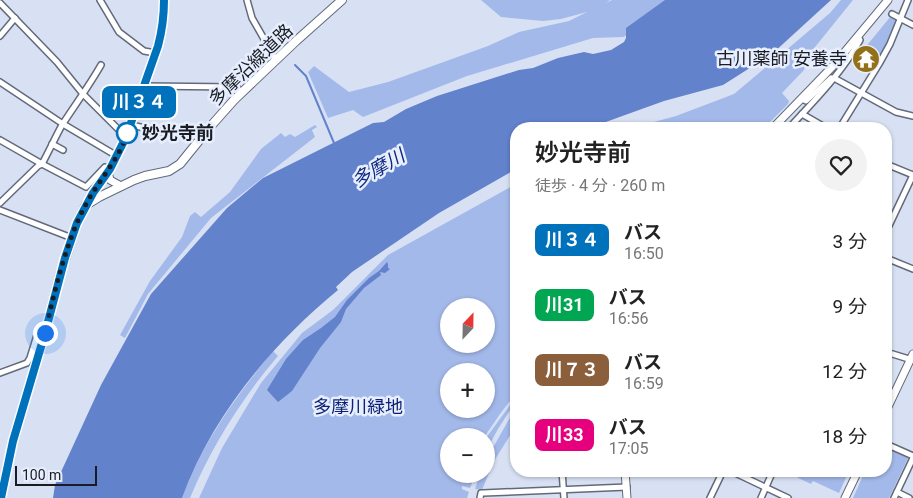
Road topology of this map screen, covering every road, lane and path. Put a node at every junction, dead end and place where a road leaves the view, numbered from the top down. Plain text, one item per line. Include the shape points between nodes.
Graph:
1 (100, 0) edge
2 (164, 0) edge
3 (247, 0) edge
4 (342, 0) edge
5 (888, 0) edge
6 (908, 0) edge
7 (0, 3) edge
8 (892, 14) dead end
9 (15, 18) junction
10 (900, 18) junction
11 (913, 25) edge
12 (0, 36) edge
13 (858, 37) junction
14 (156, 53) junction
15 (276, 60) junction
16 (101, 65) dead end
17 (834, 78) junction
18 (0, 82) edge
19 (144, 86) junction
20 (243, 92) junction
21 (83, 94) junction
22 (862, 94) junction
23 (802, 99) junction
24 (802, 114) junction
25 (913, 116) edge
26 (779, 122) edge
27 (795, 122) edge
28 (816, 122) edge
29 (844, 122) edge
30 (63, 124) junction
31 (130, 125) junction
32 (126, 137) junction
33 (202, 137) junction
34 (0, 140) edge
35 (52, 144) junction
36 (63, 150) dead end
37 (117, 156) junction
38 (42, 164) junction
39 (892, 166) edge
40 (109, 170) junction
41 (913, 175) edge
42 (122, 186) junction
43 (0, 204) edge
44 (86, 205) junction
45 (0, 210) edge
46 (892, 219) edge
47 (72, 238) junction
48 (892, 260) edge
49 (913, 269) edge
50 (45, 333) junction
51 (892, 353) edge
52 (912, 358) edge
53 (0, 373) edge
54 (892, 399) edge
55 (892, 447) edge
56 (913, 457) edge
57 (562, 477) edge
58 (626, 477) edge
59 (720, 477) edge
60 (744, 477) edge
61 (771, 477) edge
62 (855, 477) edge
63 (627, 487) junction
64 (766, 487) junction
65 (563, 490) junction
66 (517, 495) edge
67 (895, 495) edge
68 (1, 498) edge
69 (480, 498) edge
70 (564, 498) edge
71 (627, 498) edge
72 (710, 498) edge
73 (761, 498) edge
74 (788, 498) edge
75 (845, 498) edge
76 (909, 498) edge

1 - 14 street via 119,32 144,52
2 - 14 street via 162,34
3 - 15 street via 252,18
4 - 15 main road, 多摩沿線道路
5 - 13 street
6 - 10 street
7 - 9 street
8 - 10 street
9 - 12 street
9 - 21 street
10 - 11 street
10 - 22 street
13 - 17 street via 860,40
13 - 23 street
14 - 19 street
15 - 20 main road, 多摩沿線道路
16 - 21 street
17 - 22 street
17 - 23 street via 806,101
17 - 24 street
18 - 30 street
19 - 20 street via 235,87
19 - 31 street
20 - 33 main road, 多摩沿線道路
21 - 30 street
21 - 32 street
22 - 25 street via 896,112
22 - 29 street
23 - 26 street
24 - 27 street
24 - 28 street
30 - 35 street
30 - 37 street
31 - 32 street
31 - 33 street
32 - 37 street
33 - 42 main road, 多摩沿線道路 via 176,167
34 - 38 street
35 - 36 street
35 - 38 street
37 - 40 street
38 - 40 street via 86,187 105,167
38 - 43 street
39 - 41 street
40 - 42 street via 110,180
40 - 44 street
41 - 46 street
42 - 44 main road, 多摩沿線道路
44 - 47 main road
45 - 47 street
47 - 50 main road
48 - 49 street
50 - 53 street via 38,332 27,363
50 - 68 main road via 13,441
51 - 52 street
52 - 54 street
55 - 56 street
56 - 67 street
57 - 65 street
58 - 63 street
59 - 72 street
60 - 64 street
61 - 64 street
62 - 75 street
63 - 65 street
63 - 71 street
64 - 73 street
64 - 74 street
65 - 66 street
65 - 70 street
66 - 69 street via 481,493
67 - 76 street

